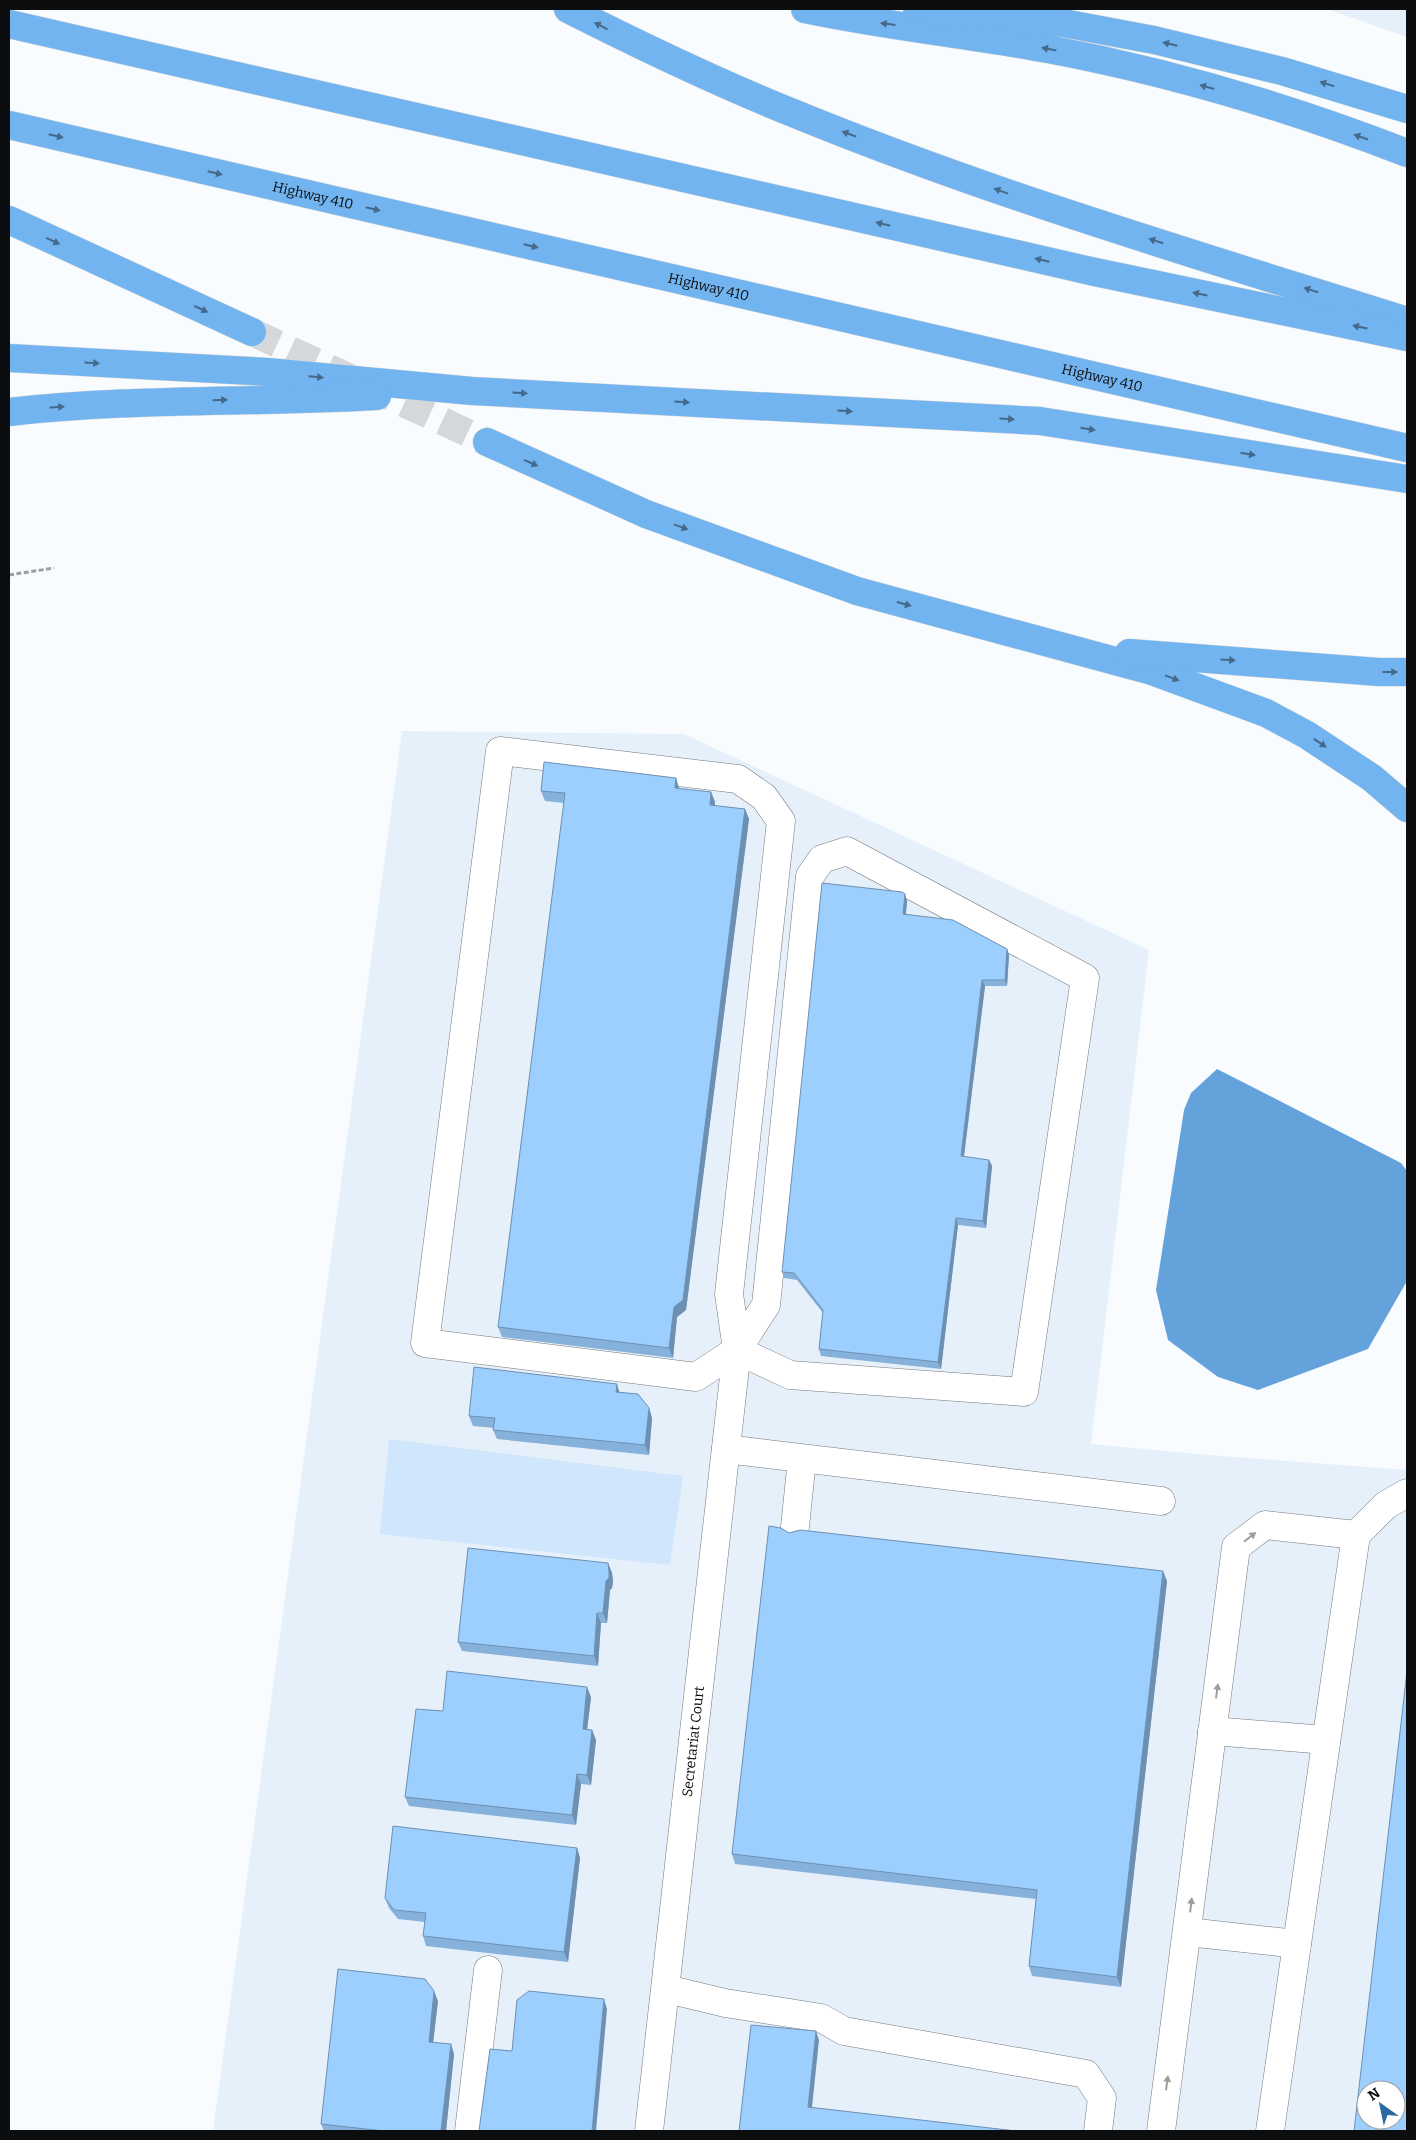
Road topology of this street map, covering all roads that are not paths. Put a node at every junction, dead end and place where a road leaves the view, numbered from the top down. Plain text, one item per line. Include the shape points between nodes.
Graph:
1 (568, 9) edge
2 (805, 9) edge
3 (917, 9) edge
4 (9, 24) edge
5 (1407, 109) edge
6 (9, 125) edge
7 (1407, 153) edge
8 (9, 220) edge
9 (1407, 321) edge
10 (252, 332) tunnel mouth
11 (1407, 337) edge
12 (9, 358) edge
13 (472, 391) junction
14 (9, 412) edge
15 (487, 442) tunnel mouth
16 (1407, 448) edge
17 (1407, 479) edge
18 (1075, 649) junction
19 (1407, 672) edge
20 (1407, 808) edge
21 (737, 1350) junction
22 (726, 1449) junction
23 (802, 1458) junction
24 (1407, 1493) edge
25 (1161, 1501) dead end
26 (795, 1527) dead end
27 (1356, 1535) junction
28 (1212, 1731) junction
29 (1326, 1740) junction
30 (1188, 1932) junction
31 (1297, 1944) junction
32 (488, 1970) dead end
33 (667, 1989) junction
34 (470, 2131) edge
35 (650, 2131) edge
36 (1098, 2131) edge
37 (1161, 2131) edge
38 (1270, 2131) edge

9 -> 1 highway via 956,175 792,113
7 -> 2 highway via 1268,105 1139,68 1019,44
5 -> 3 highway via 1282,71 1154,40 1043,21
11 -> 4 highway via 1095,272
6 -> 16 highway, Highway 410
8 -> 10 highway
12 -> 13 highway via 268,372
14 -> 13 highway via 148,401 320,399
13 -> 17 highway via 1040,421
15 -> 18 highway via 646,514 857,591
18 -> 19 highway
18 -> 20 highway via 1152,671 1266,713 1308,735 1372,778
21 - 21 street via 766,1305 810,876 822,858 847,851 1084,978 1024,1392 790,1375
21 - 21 street via 696,1377 426,1343 500,751 738,779 764,797 781,821 729,1294
21 - 22 street, Secretariat Court
22 - 23 street
22 - 33 street, Secretariat Court
23 - 25 street
23 - 26 street
24 - 27 street via 1386,1505
28 -> 27 street via 1236,1547 1265,1525
27 - 29 street
28 - 29 street
30 -> 28 street
29 - 31 street
30 - 31 street
37 -> 30 street
31 - 38 street
32 - 34 street
33 - 35 street, Secretariat Court
33 - 36 street via 725,2003 821,2018 844,2031 1086,2074 1102,2098

